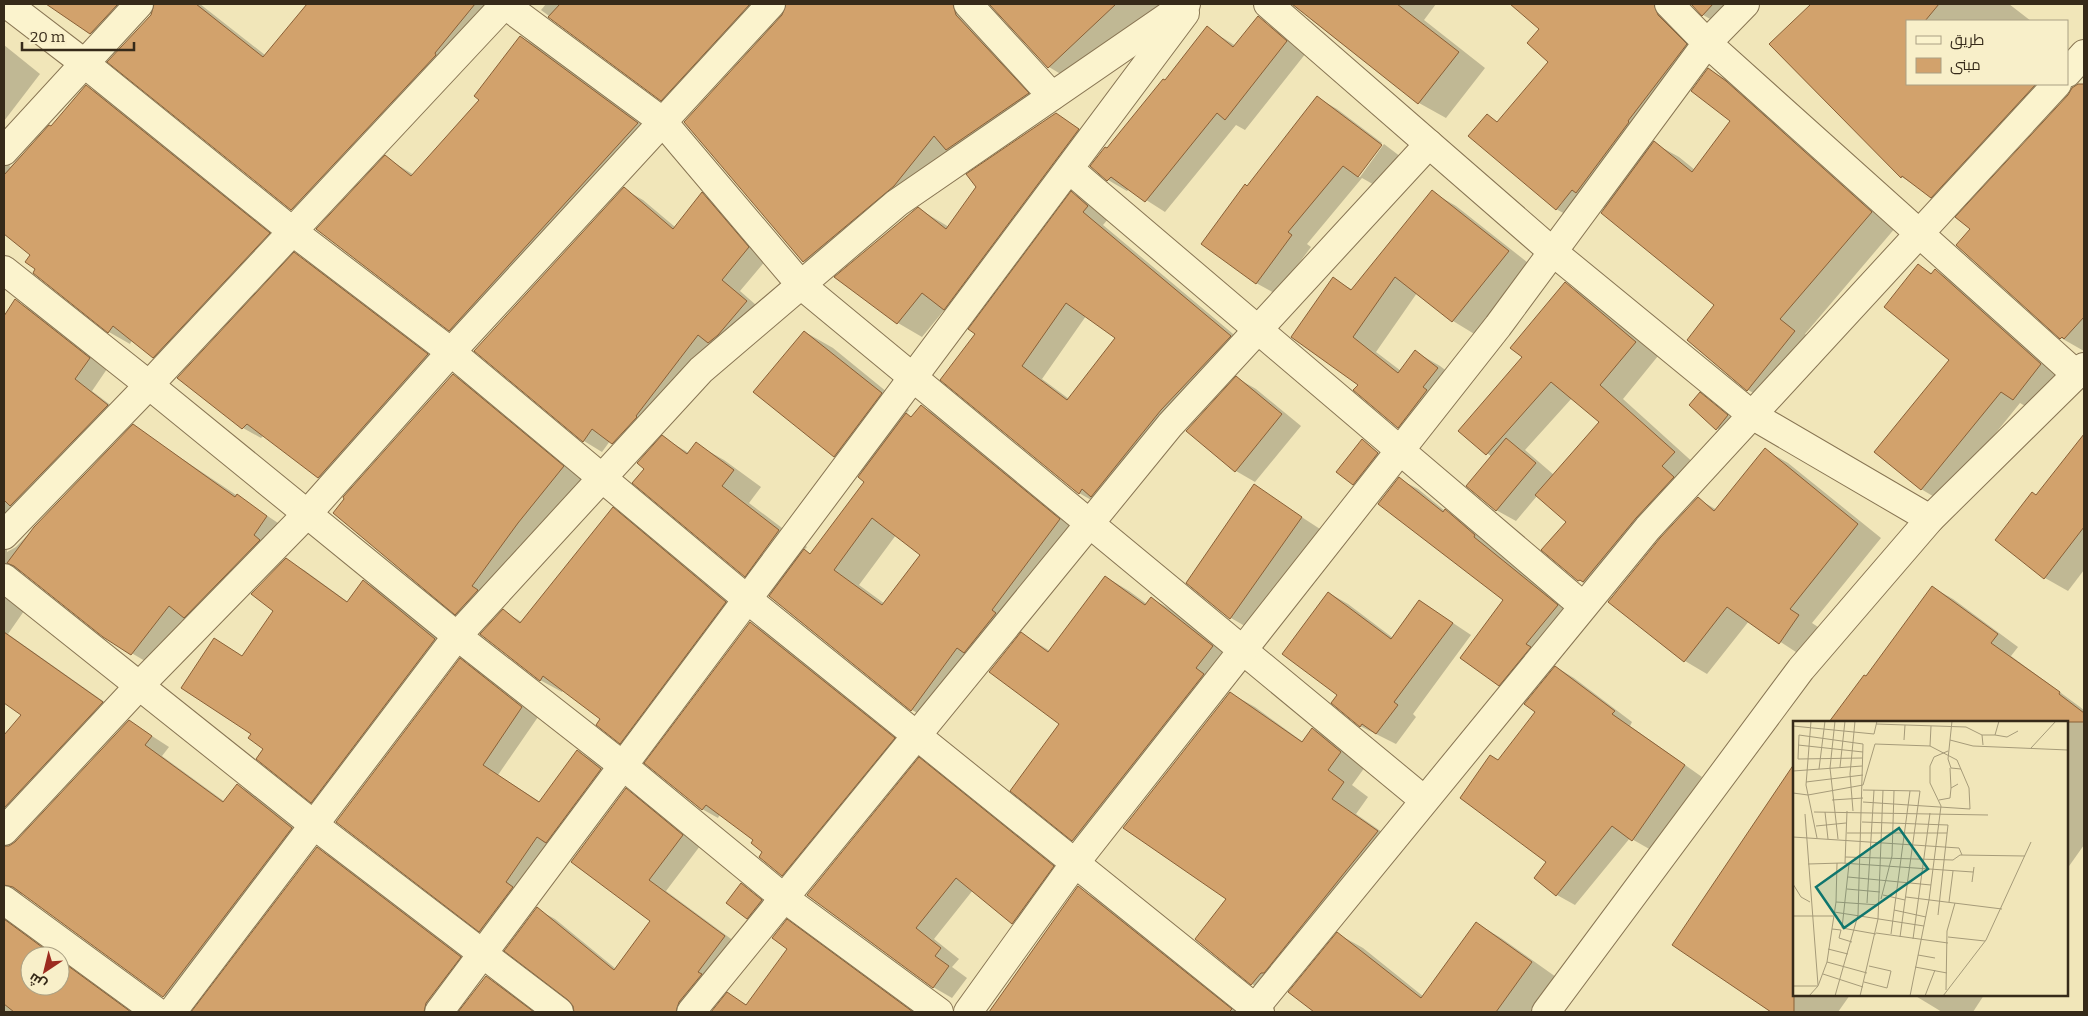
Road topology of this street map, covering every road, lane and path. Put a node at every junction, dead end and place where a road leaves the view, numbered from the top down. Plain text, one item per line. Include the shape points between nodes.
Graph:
1 (7, 4) edge
2 (139, 4) edge
3 (505, 4) edge
4 (771, 4) edge
5 (968, 4) edge
6 (1186, 4) edge
7 (1192, 4) edge
8 (1268, 4) edge
9 (1669, 4) edge
10 (1744, 4) edge
11 (1707, 43) junction
12 (2084, 54) edge
13 (84, 63) junction
14 (2068, 72) edge
15 (2056, 85) edge
16 (1052, 96) junction
17 (662, 122) junction
18 (1429, 144) junction
19 (4, 151) edge
20 (1068, 169) junction
21 (292, 231) junction
22 (1920, 234) junction
23 (1553, 252) junction
24 (4, 270) edge
25 (801, 285) junction
26 (1258, 330) junction
27 (451, 352) junction
28 (2080, 371) edge
29 (913, 378) junction
30 (149, 385) junction
31 (1752, 415) junction
32 (1400, 451) junction
33 (603, 478) junction
34 (308, 513) junction
35 (1930, 519) junction
36 (1090, 524) junction
37 (4, 535) edge
38 (4, 578) edge
39 (747, 600) junction
40 (1584, 606) junction
41 (457, 636) junction
42 (1243, 650) junction
43 (139, 686) junction
44 (916, 736) junction
45 (622, 765) junction
46 (1424, 800) junction
47 (314, 824) junction
48 (4, 831) edge
49 (1075, 863) junction
50 (784, 898) junction
51 (4, 900) edge
52 (482, 954) junction
53 (1258, 1010) edge
54 (157, 1012) edge
55 (172, 1012) edge
56 (439, 1012) edge
57 (559, 1012) edge
58 (691, 1012) edge
59 (939, 1012) edge
60 (968, 1012) edge
61 (1546, 1012) edge

1 - 13 street
2 - 13 street
3 - 17 street
3 - 21 street
4 - 17 street
5 - 16 street
6 - 16 street
7 - 20 street
8 - 18 street
9 - 11 street
10 - 11 street
11 - 22 street
11 - 23 street
12 - 14 street
13 - 19 street
13 - 21 street
15 - 22 street
16 - 25 street via 897,203
17 - 25 street
17 - 27 street
18 - 23 street
18 - 26 street
20 - 26 street
20 - 29 street
21 - 27 street
21 - 30 street
22 - 28 street
22 - 31 street
23 - 31 street
23 - 32 street
24 - 30 street
25 - 29 street
25 - 33 street via 701,370
26 - 32 street
26 - 36 street via 1170,425
27 - 33 street
27 - 34 street
28 - 35 street
29 - 36 street
29 - 39 street
30 - 34 street
30 - 37 street
31 - 35 street
31 - 40 street via 1648,528
32 - 40 street
32 - 42 street
33 - 39 street
33 - 41 street
34 - 41 street
34 - 43 street
35 - 61 street via 1801,669
36 - 42 street
36 - 44 street
38 - 43 street
39 - 44 street
39 - 45 street
40 - 46 street
41 - 45 street
41 - 47 street
42 - 46 street
42 - 49 street
43 - 47 street
43 - 48 street
44 - 49 street
44 - 50 street
45 - 50 street
45 - 52 street
46 - 53 street
47 - 52 street
47 - 55 street
49 - 53 street
49 - 60 street
50 - 58 street
50 - 59 street
51 - 54 street
52 - 56 street
52 - 57 street

